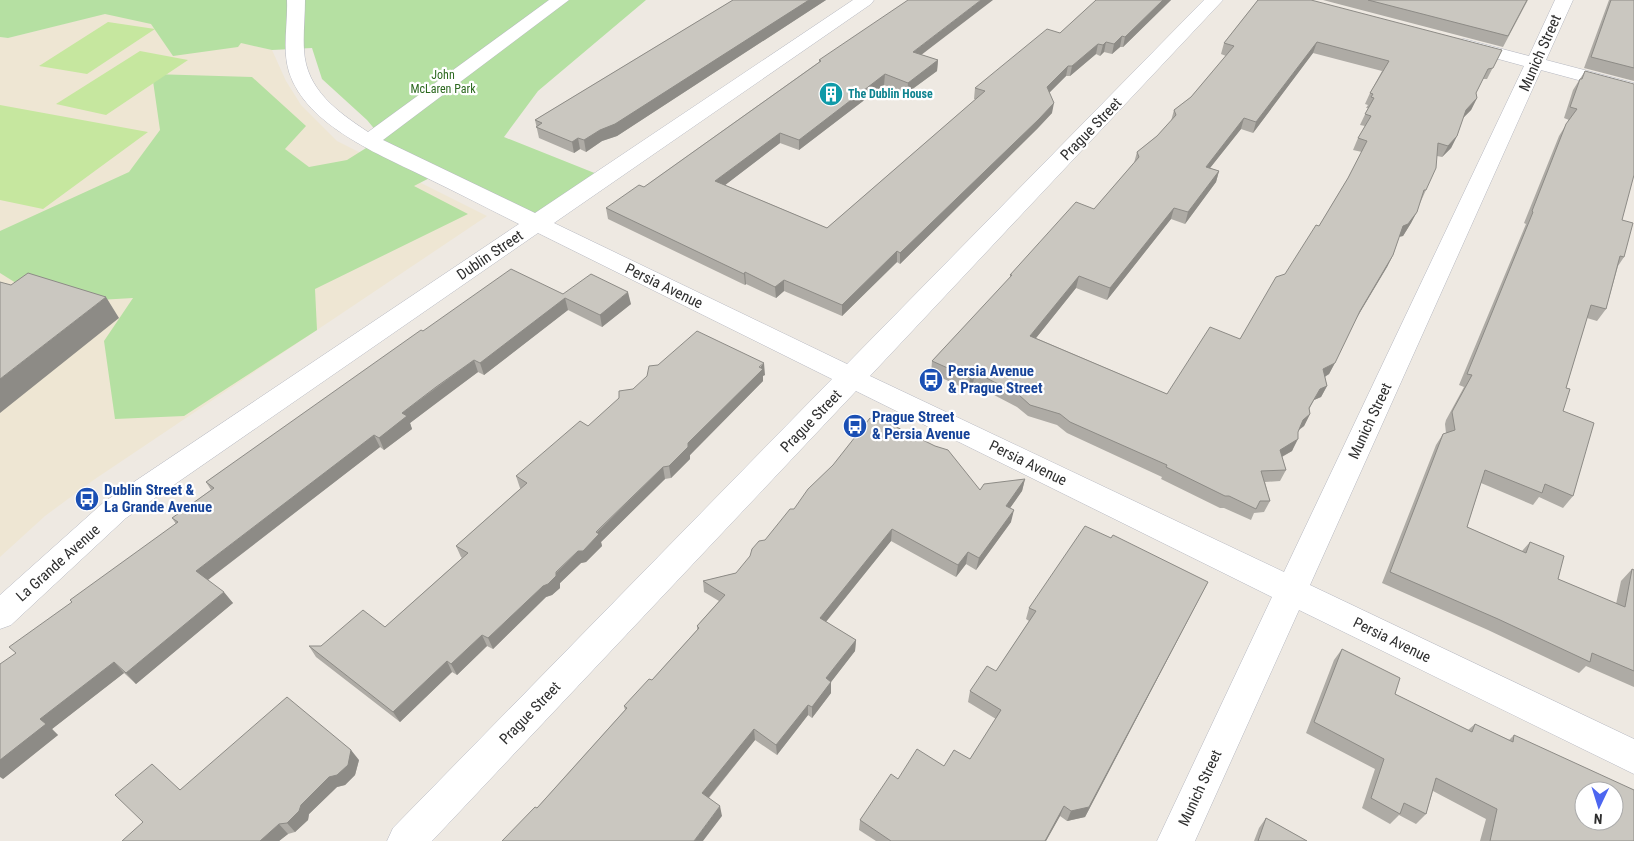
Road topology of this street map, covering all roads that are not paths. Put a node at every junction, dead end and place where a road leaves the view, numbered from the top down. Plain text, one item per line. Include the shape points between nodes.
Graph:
1 (296, 0) edge
2 (560, 0) edge
3 (866, 0) edge
4 (1214, 0) edge
5 (1564, 0) edge
6 (1450, 40) edge
7 (1536, 63) junction
8 (1634, 89) edge
9 (369, 141) junction
10 (537, 223) junction
11 (852, 378) junction
12 (115, 510) joint
13 (1291, 591) junction
14 (0, 615) edge
15 (1634, 757) edge
16 (406, 841) edge
17 (1176, 841) edge

1 - 9 street, Persia Avenue via 295,56 298,74 306,90 320,106
2 - 9 street
3 - 10 street, Dublin Street
4 - 11 street, Prague Street
5 - 7 street, Munich Street
6 - 7 street
7 - 8 street
7 - 13 street, Munich Street
9 - 10 street, Persia Avenue
10 - 11 street, Persia Avenue
10 - 12 street, Dublin Street
11 - 13 street, Persia Avenue
11 - 16 street, Prague Street
12 - 14 street, La Grande Avenue
13 - 15 street, Persia Avenue
13 - 17 street, Munich Street

